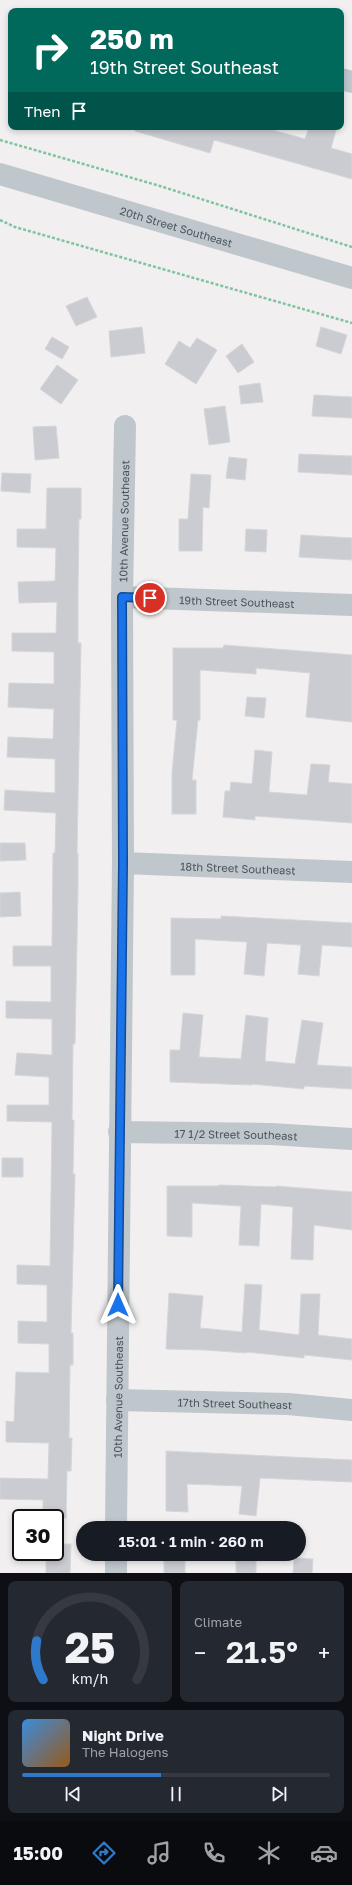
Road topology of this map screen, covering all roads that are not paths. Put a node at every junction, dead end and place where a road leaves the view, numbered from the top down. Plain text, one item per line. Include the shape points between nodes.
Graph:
1 (0, 174) edge
2 (352, 278) edge
3 (125, 426) dead end
4 (122, 597) junction
5 (352, 605) edge
6 (123, 863) junction
7 (352, 872) edge
8 (119, 1132) junction
9 (352, 1139) edge
10 (117, 1400) junction
11 (352, 1410) edge
12 (116, 1521) edge
13 (116, 1561) edge
14 (116, 1573) edge

1 - 2 street, 20th Street Southeast
3 - 4 street, 10th Avenue Southeast
4 - 5 street, 19th Street Southeast
4 - 6 street, 10th Avenue Southeast
6 - 7 street, 18th Street Southeast
6 - 8 street, 10th Avenue Southeast
8 - 9 street, 17 1/2 Street Southeast via 271,1134
8 - 10 street, 10th Avenue Southeast
10 - 11 street, 17th Street Southeast via 288,1404
10 - 12 street, 10th Avenue Southeast
13 - 14 street

